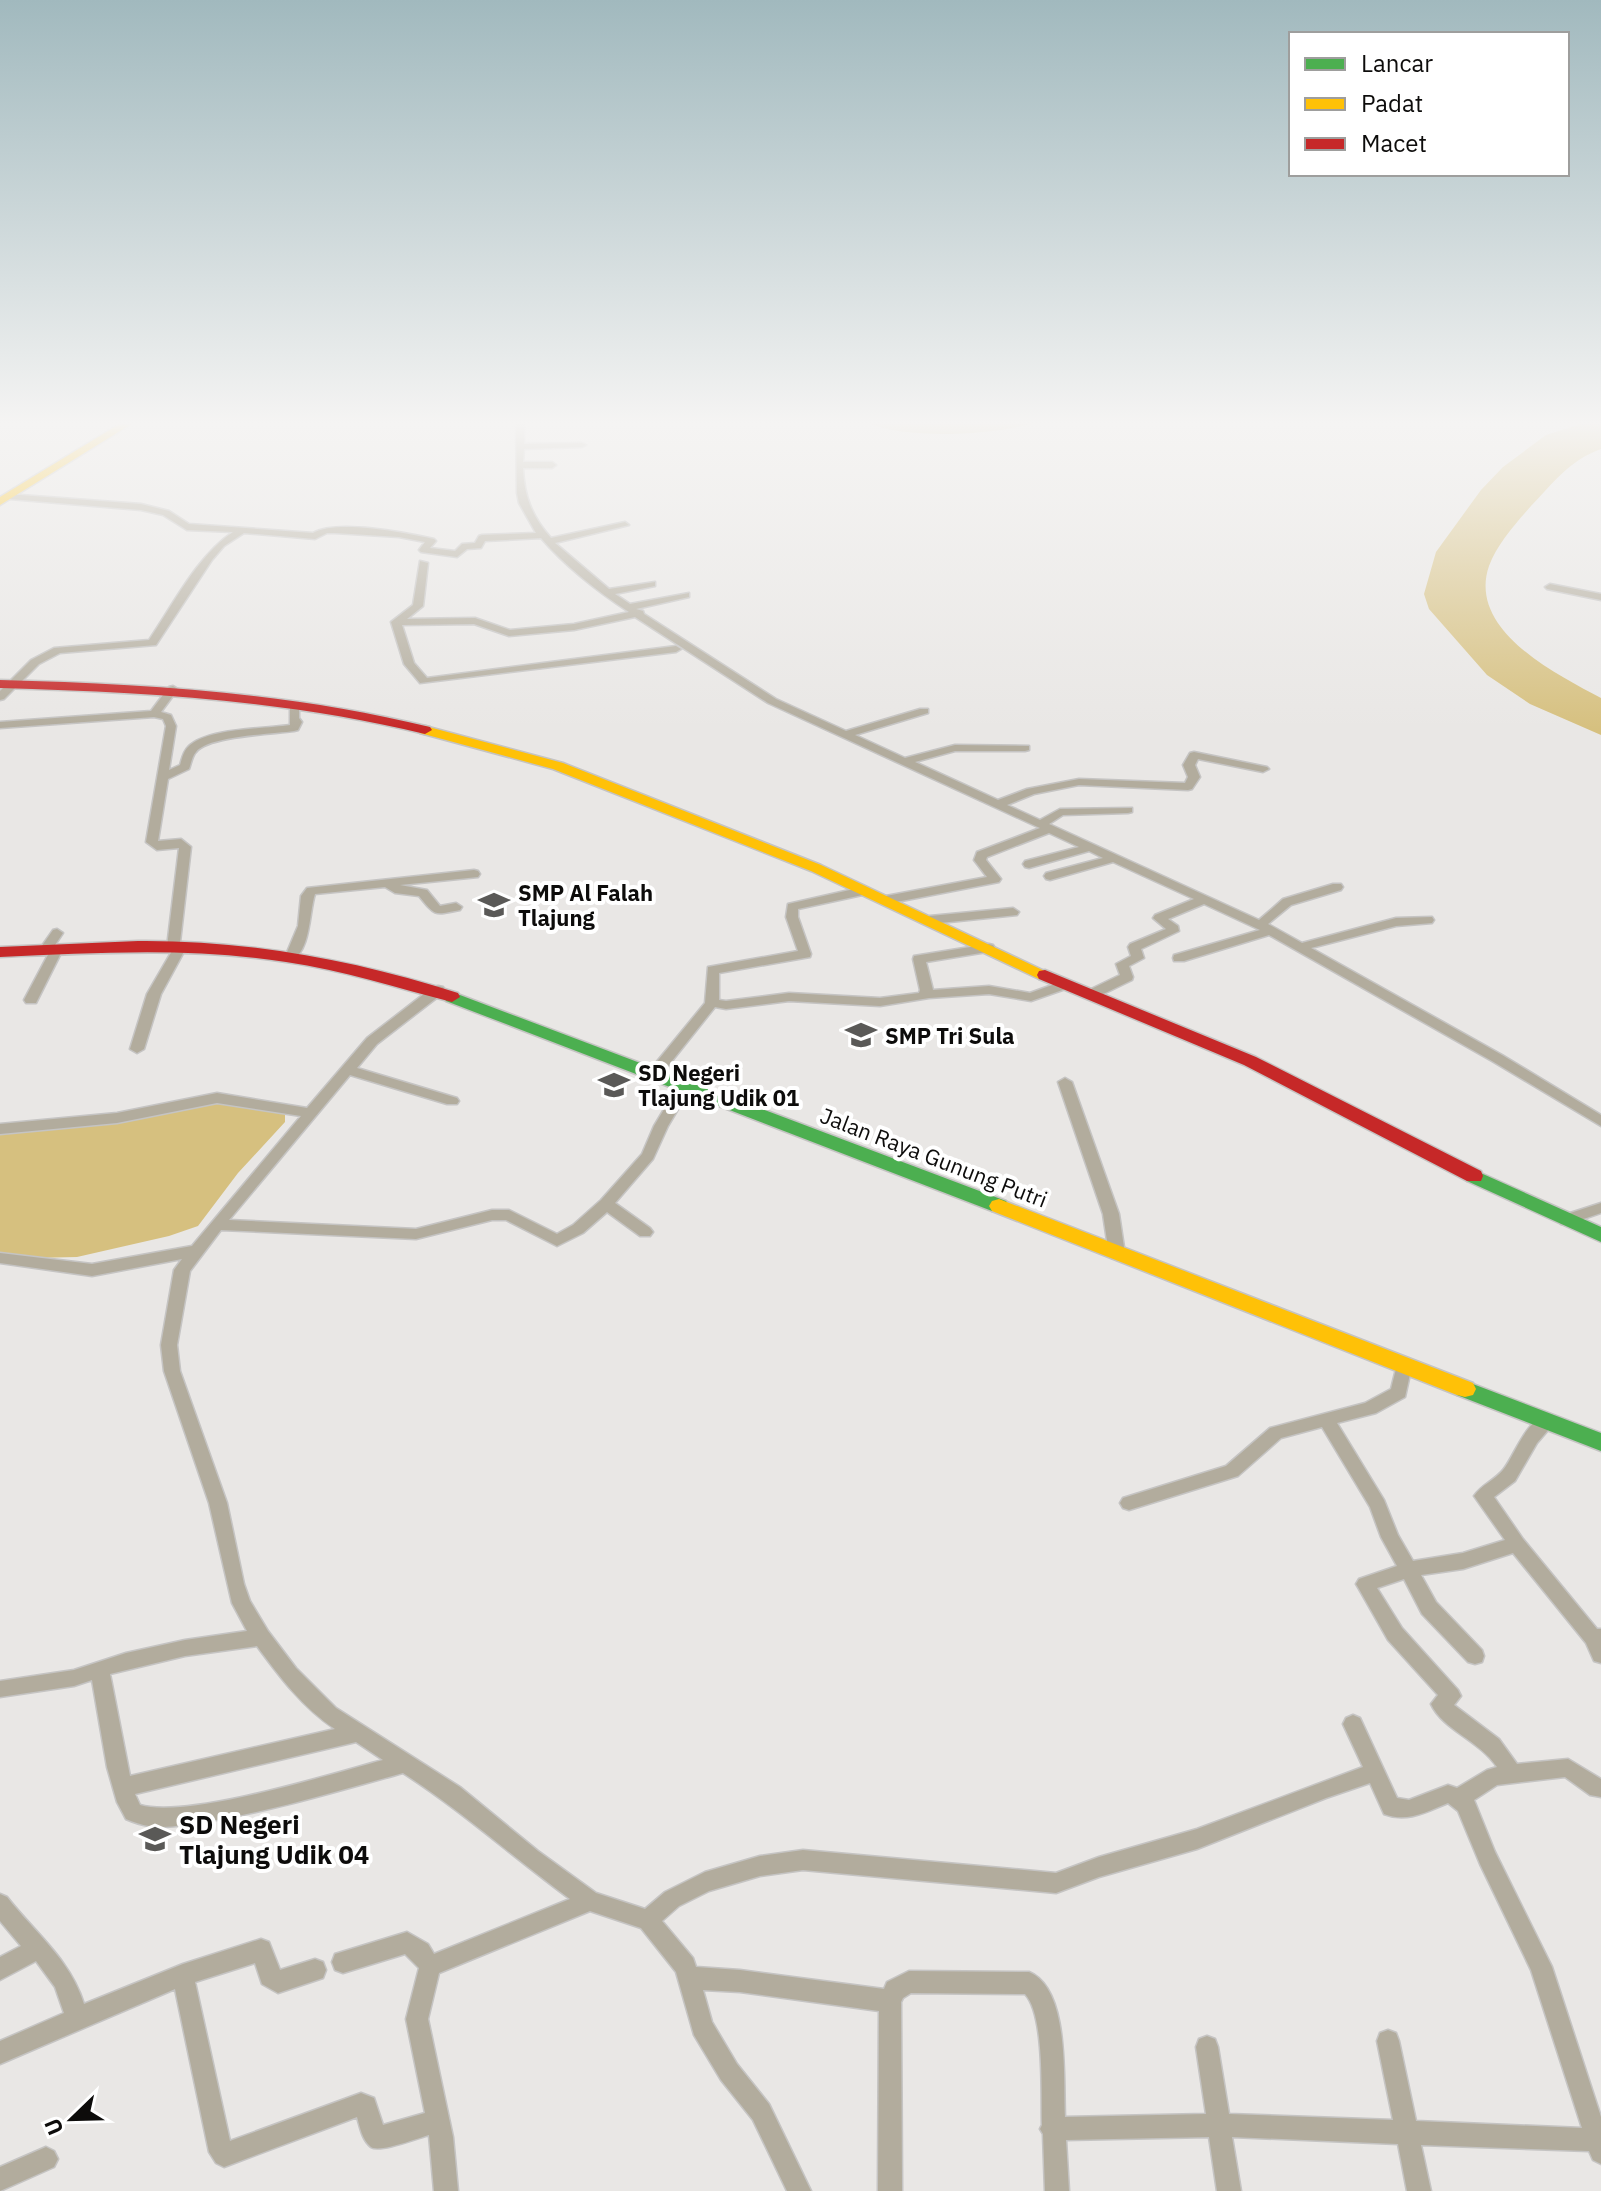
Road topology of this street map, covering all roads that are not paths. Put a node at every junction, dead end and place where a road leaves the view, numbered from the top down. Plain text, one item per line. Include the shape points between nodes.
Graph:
1 (184, 525) edge
2 (537, 525) edge
3 (623, 525) edge
4 (242, 530) junction
5 (545, 538) junction
6 (423, 563) dead end
7 (652, 584) dead end
8 (1550, 587) dead end
9 (609, 592) junction
10 (686, 595) dead end
11 (1601, 597) edge
12 (630, 607) junction
13 (640, 613) junction
14 (396, 622) junction
15 (676, 649) dead end
16 (4, 689) edge
17 (173, 689) junction
18 (294, 705) junction
19 (924, 711) dead end
20 (154, 714) junction
21 (0, 725) edge
22 (847, 734) junction
23 (1025, 748) dead end
24 (907, 761) junction
25 (1263, 769) dead end
26 (162, 778) junction
27 (999, 804) junction
28 (1128, 810) dead end
29 (1046, 826) junction
30 (1091, 847) junction
31 (1115, 858) junction
32 (1029, 864) dead end
33 (474, 874) dead end
34 (1050, 876) dead end
35 (386, 883) junction
36 (1337, 887) dead end
37 (863, 891) junction
38 (1206, 899) junction
39 (886, 900) junction
40 (456, 907) dead end
41 (1013, 912) dead end
42 (930, 920) junction
43 (1428, 920) dead end
44 (1265, 928) junction
45 (53, 945) junction
46 (177, 946) junction
47 (1302, 947) junction
48 (989, 948) junction
49 (0, 952) edge
50 (291, 957) junction
51 (1179, 958) dead end
52 (1066, 984) junction
53 (438, 990) junction
54 (927, 994) junction
55 (1092, 994) junction
56 (31, 1000) dead end
57 (712, 1003) junction
58 (137, 1049) dead end
59 (348, 1070) junction
60 (655, 1073) junction
61 (1065, 1082) dead end
62 (686, 1084) junction
63 (452, 1101) dead end
64 (310, 1113) junction
65 (1601, 1121) edge
66 (0, 1129) edge
67 (606, 1204) junction
68 (1601, 1208) edge
69 (1566, 1220) junction
70 (216, 1225) junction
71 (645, 1232) dead end
72 (1601, 1235) edge
73 (195, 1251) junction
74 (1117, 1254) junction
75 (0, 1258) edge
76 (1404, 1365) junction
77 (1327, 1422) junction
78 (1547, 1422) junction
79 (1601, 1442) edge
80 (1129, 1503) dead end
81 (1517, 1544) junction
82 (1407, 1570) junction
83 (261, 1637) junction
84 (1598, 1643) edge
85 (1475, 1656) dead end
86 (100, 1670) junction
87 (0, 1689) edge
88 (1353, 1724) dead end
89 (360, 1732) junction
90 (406, 1763) junction
91 (1374, 1773) junction
92 (1512, 1774) junction
93 (123, 1787) junction
94 (1601, 1788) edge
95 (1459, 1798) junction
96 (590, 1901) junction
97 (0, 1904) edge
98 (648, 1920) junction
99 (38, 1948) junction
100 (343, 1962) dead end
101 (430, 1966) junction
102 (0, 1969) edge
103 (315, 1970) dead end
104 (183, 1975) junction
105 (690, 1978) junction
106 (890, 2001) junction
107 (75, 2019) junction
108 (1388, 2041) dead end
109 (1207, 2047) dead end
110 (0, 2053) edge
111 (437, 2121) junction
112 (1219, 2125) junction
113 (1052, 2129) junction
114 (1407, 2131) junction
115 (1600, 2144) edge
116 (46, 2159) dead end
117 (0, 2179) edge
118 (446, 2191) edge
119 (799, 2191) edge
120 (890, 2191) edge
121 (1057, 2191) edge
122 (1229, 2191) edge
123 (1419, 2191) edge

1 - 4 street
2 - 5 street
3 - 5 street
4 - 5 street via 315,536 327,529 399,534 431,541 424,550 457,554 465,546 478,546 482,538
4 - 16 street via 207,561 152,643 58,650
5 - 9 street
6 - 14 street via 418,606
7 - 9 street
8 - 11 street
9 - 12 street
10 - 12 street
12 - 13 street
13 - 14 street via 509,633 475,621
13 - 22 street via 772,701
14 - 15 street via 409,664 424,681
16 - 17 street
17 - 18 street
17 - 20 street
18 - 26 street via 294,728 244,732 199,745 185,767
18 - 37 street via 386,720 558,766 699,819
19 - 22 street
20 - 21 street
20 - 26 street via 167,717 171,726
22 - 24 street
23 - 24 street via 955,748
24 - 27 street
25 - 27 street via 1194,755 1194,777 1188,787 1079,782 1031,791
26 - 46 street via 152,844 185,847
27 - 29 street
28 - 29 street via 1060,812
29 - 30 street
29 - 39 street via 978,857 995,879
30 - 31 street
30 - 32 street
31 - 34 street
31 - 38 street
33 - 35 street
35 - 40 street via 423,893 437,910
35 - 50 street via 309,892 302,933
36 - 44 street via 1287,902
37 - 39 street
37 - 57 street via 792,907 805,954 713,970
38 - 44 street
38 - 55 street via 1159,918 1173,931 1134,947 1138,958 1122,964 1127,977
39 - 42 street
41 - 42 street
42 - 48 street
43 - 47 street via 1396,922
44 - 47 street
44 - 51 street
45 - 46 street, Jalan Raya Gunung Putri
45 - 49 street, Jalan Raya Gunung Putri
45 - 56 street
46 - 50 street, Jalan Raya Gunung Putri
46 - 58 street via 154,994
47 - 65 street
48 - 52 street
48 - 54 street via 919,959
50 - 53 street, Jalan Raya Gunung Putri
52 - 54 street via 1031,997 989,990
52 - 55 street
53 - 59 street via 372,1041
53 - 60 street, Jalan Raya Gunung Putri
54 - 57 street via 880,1002 789,997
55 - 69 street via 1250,1061 1427,1155
57 - 60 street
59 - 63 street
59 - 64 street
60 - 62 street, Jalan Raya Gunung Putri
61 - 74 street via 1111,1214
62 - 67 street via 648,1156
62 - 74 street, Jalan Raya Gunung Putri
64 - 66 street via 217,1098 117,1118
64 - 70 street
67 - 70 street via 557,1241 509,1215 416,1234
67 - 71 street
68 - 69 street
69 - 72 street
70 - 73 street
73 - 75 street via 92,1270
73 - 83 street via 179,1284 169,1345 172,1371 218,1503 241,1603
74 - 76 street, Jalan Raya Gunung Putri
76 - 77 street via 1399,1393
76 - 78 street, Jalan Raya Gunung Putri
77 - 80 street via 1276,1433 1232,1471
77 - 82 street via 1378,1505
78 - 79 street, Jalan Raya Gunung Putri
78 - 81 street via 1509,1476 1483,1496
81 - 82 street via 1463,1561
81 - 84 street
82 - 85 street via 1429,1608
82 - 92 street via 1365,1584 1395,1634 1451,1696 1441,1704 1493,1746
83 - 86 street via 185,1648
83 - 89 street via 314,1701
86 - 87 street
86 - 93 street
88 - 91 street
89 - 90 street
89 - 93 street
90 - 93 street via 170,1818 136,1815
90 - 96 street
91 - 95 street via 1391,1807 1399,1810 1448,1794
91 - 98 street via 1197,1839 1056,1883 803,1860 705,1882 672,1899
92 - 94 street via 1568,1768
92 - 95 street via 1494,1776
95 - 115 street via 1541,1967
96 - 98 street
96 - 101 street
97 - 99 street
98 - 105 street via 677,1953
99 - 102 street
99 - 107 street via 62,1975
100 - 101 street via 407,1943
101 - 111 street via 417,2019
103 - 104 street via 278,1982 270,1976 261,1950
104 - 107 street
104 - 111 street via 224,2155 361,2104 378,2138
105 - 106 street
105 - 119 street via 702,2027 761,2112
106 - 113 street via 899,1986 909,1982 1029,1983 1037,1989 1049,2024
106 - 120 street
107 - 110 street
108 - 114 street
109 - 112 street
111 - 118 street
112 - 113 street
112 - 114 street
112 - 122 street
113 - 121 street
114 - 115 street
114 - 123 street
116 - 117 street

